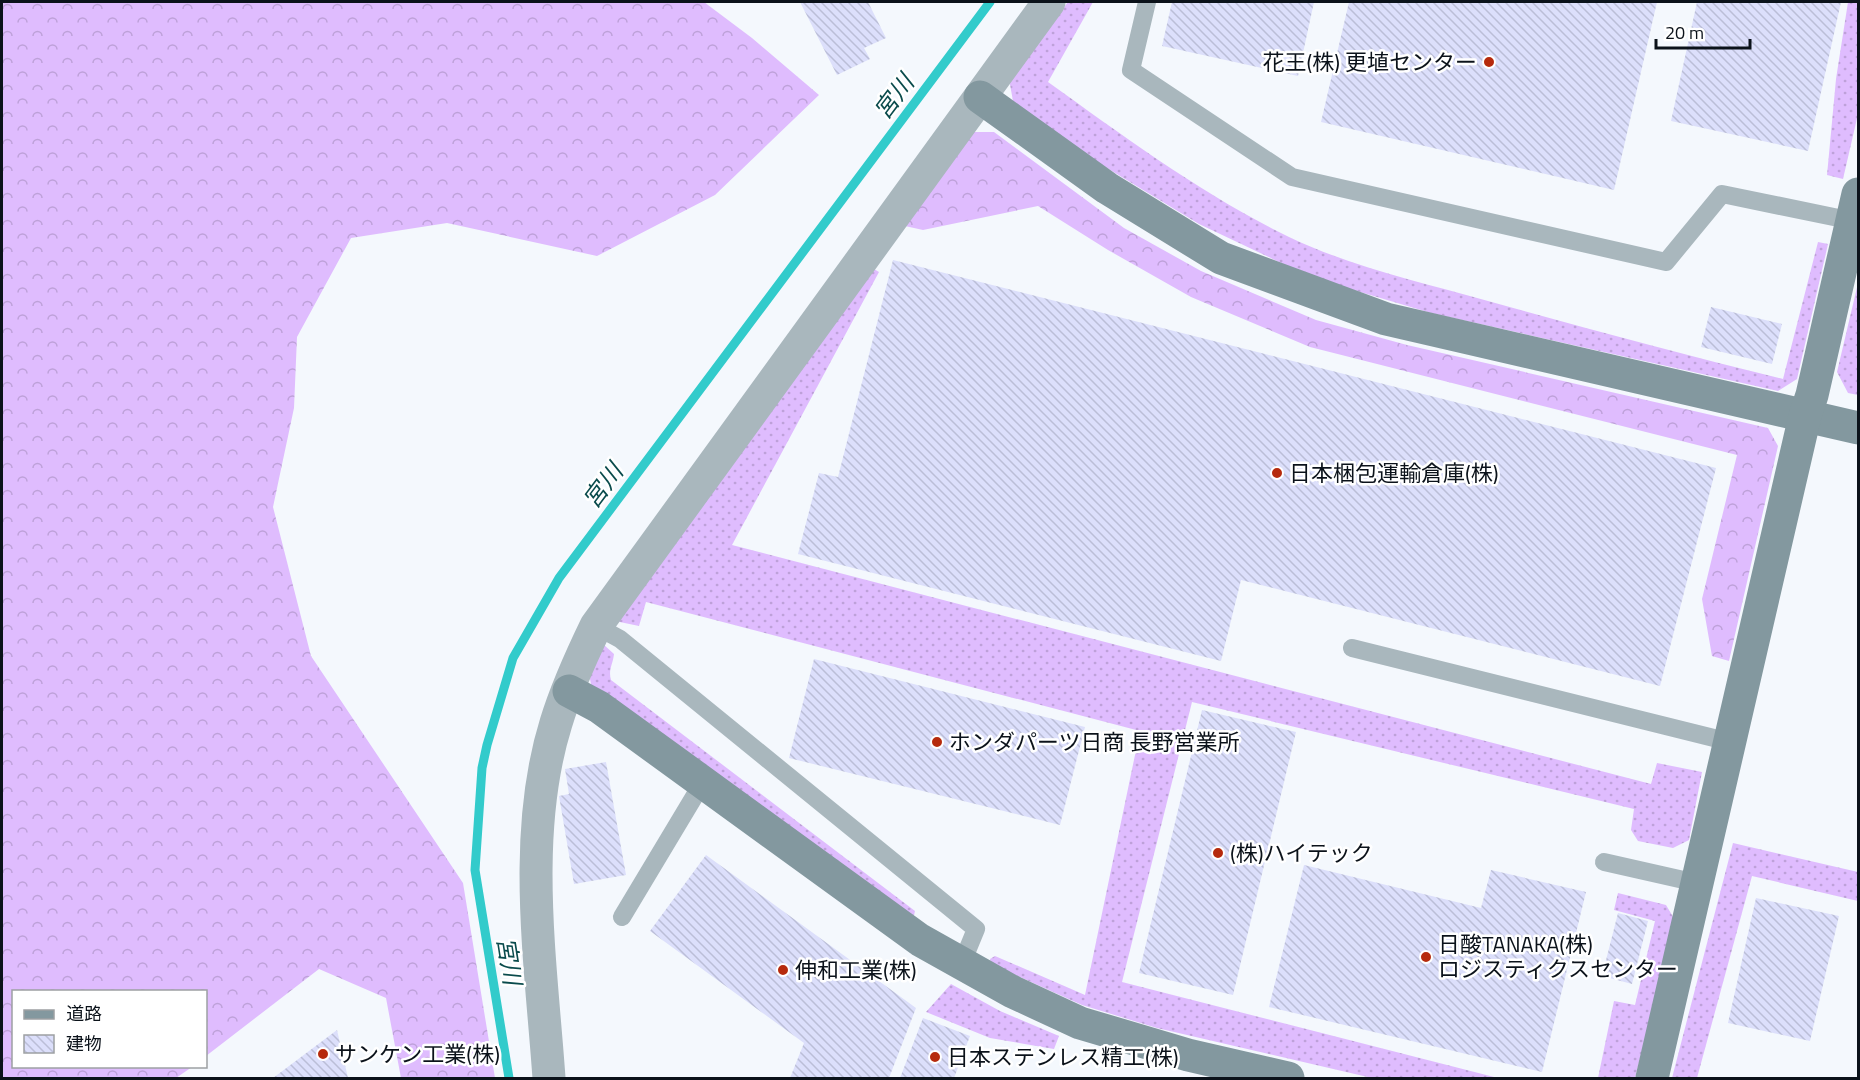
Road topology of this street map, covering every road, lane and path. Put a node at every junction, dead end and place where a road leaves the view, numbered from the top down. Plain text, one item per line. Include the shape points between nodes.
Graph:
1 (1049, 2) edge
2 (1147, 2) edge
3 (980, 97) junction
4 (1856, 212) edge
5 (1805, 416) junction
6 (1858, 428) edge
7 (596, 626) junction
8 (1352, 648) dead end
9 (569, 691) junction
10 (1730, 742) junction
11 (703, 782) junction
12 (1604, 862) dead end
13 (1697, 883) junction
14 (622, 917) dead end
15 (962, 963) junction
16 (549, 1078) edge
17 (1288, 1078) edge
18 (1652, 1078) edge

1 - 3 street
2 - 4 lane via 1131,70 1292,177 1666,262 1722,194
3 - 5 street via 1107,188 1221,258 1386,319
3 - 7 street
4 - 5 street
5 - 6 street
5 - 10 street
7 - 9 street
7 - 15 lane via 620,639 976,929
8 - 10 lane
9 - 11 street via 599,707
9 - 16 street via 556,723 536,838
10 - 13 street
11 - 14 lane
11 - 15 street via 920,940
12 - 13 lane
13 - 18 street
15 - 17 street via 1080,1023 1188,1055

